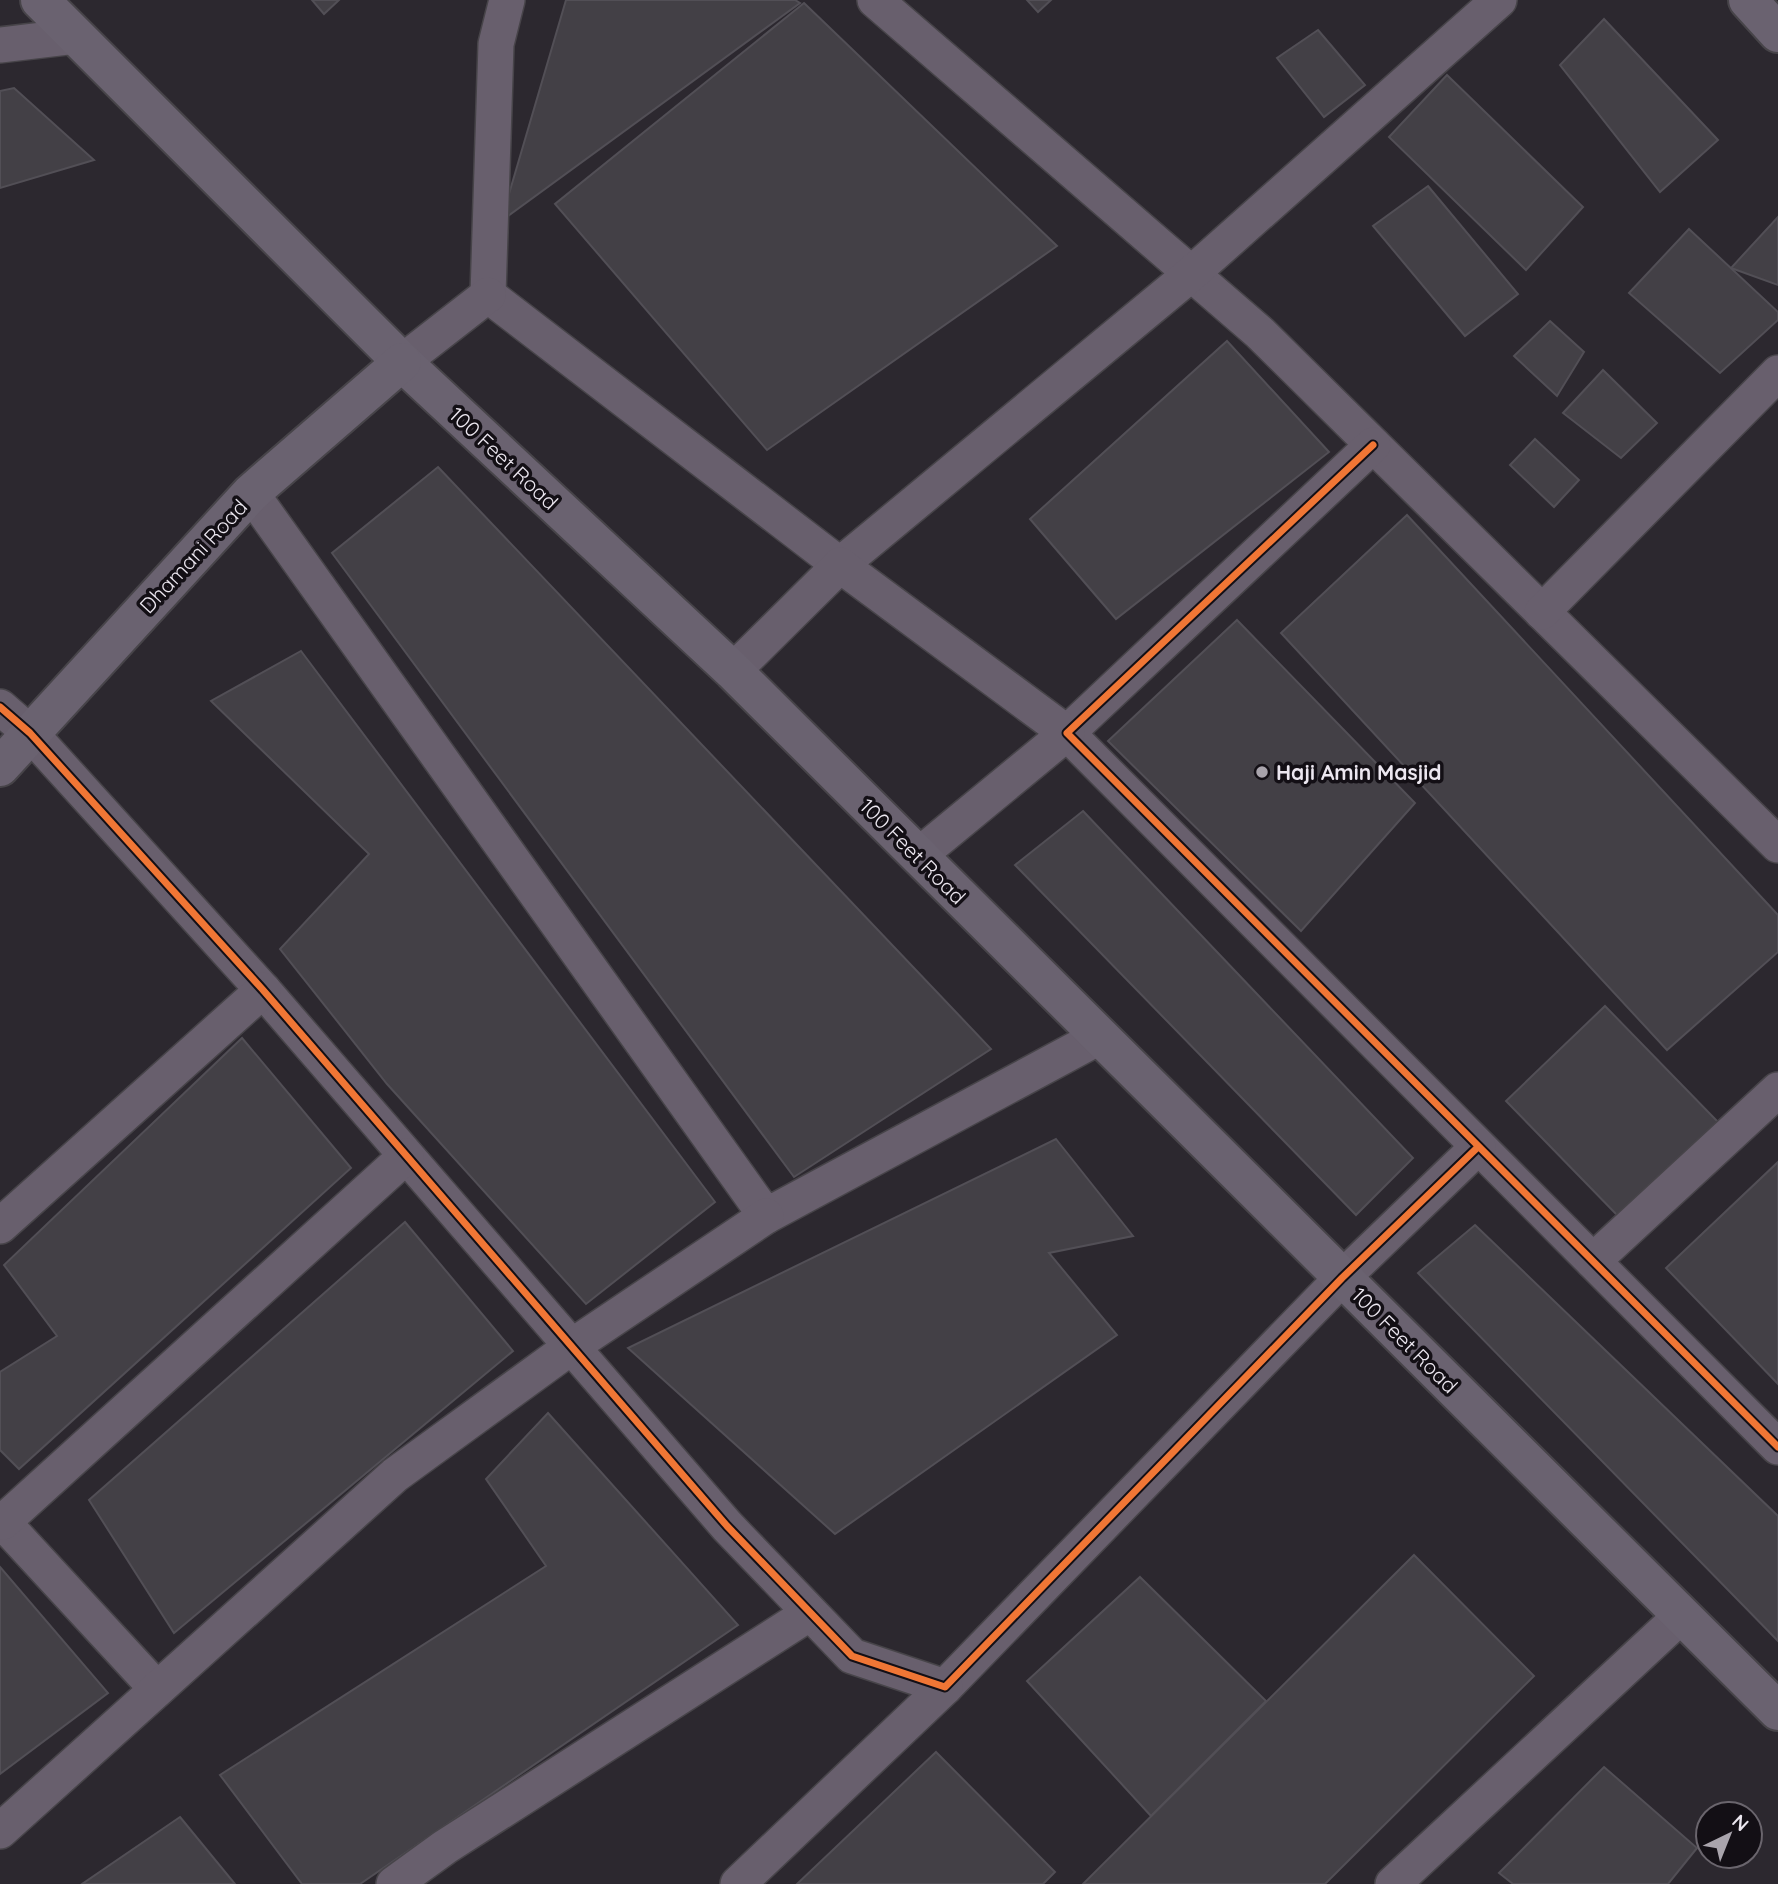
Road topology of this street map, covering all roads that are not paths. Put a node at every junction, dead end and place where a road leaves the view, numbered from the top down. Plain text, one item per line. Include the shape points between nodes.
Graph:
1 (40, 0) edge
2 (875, 0) edge
3 (1499, 0) edge
4 (1748, 0) edge
5 (501, 4) edge
6 (1778, 33) edge
7 (76, 36) junction
8 (0, 45) edge
9 (1191, 274) junction
10 (488, 295) junction
11 (402, 362) junction
12 (1778, 373) edge
13 (1373, 445) junction
14 (251, 493) junction
15 (840, 565) junction
16 (1542, 612) junction
17 (733, 671) junction
18 (0, 707) edge
19 (30, 733) junction
20 (1067, 733) junction
21 (0, 767) edge
22 (1778, 845) edge
23 (918, 856) junction
24 (263, 990) junction
25 (1099, 1037) junction
26 (1778, 1090) edge
27 (1478, 1147) junction
28 (406, 1156) junction
29 (766, 1216) junction
30 (0, 1226) edge
31 (1593, 1261) junction
32 (1342, 1278) junction
33 (571, 1347) junction
34 (1778, 1447) edge
35 (1, 1520) edge
36 (810, 1613) junction
37 (1682, 1615) junction
38 (945, 1687) junction
39 (157, 1689) junction
40 (1778, 1711) edge
41 (0, 1831) edge
42 (394, 1884) edge
43 (738, 1884) edge
44 (1393, 1884) edge

1 - 7 main road, 100 Feet Road
2 - 9 street
3 - 9 street
4 - 6 main road
5 - 10 street
7 - 8 street
7 - 11 main road, 100 Feet Road
9 - 13 street via 1260,333
9 - 15 street
10 - 11 street
10 - 15 street
11 - 14 main road, Dhamani Road
11 - 17 main road, 100 Feet Road
12 - 16 street
13 - 16 street
13 - 20 street
14 - 19 main road, Dhamani Road
14 - 29 street
15 - 17 street
15 - 20 street
16 - 22 street
17 - 23 main road, 100 Feet Road
18 - 19 street
19 - 21 main road, Dhamani Road
19 - 24 street
20 - 23 street
20 - 27 street
23 - 25 main road, 100 Feet Road
24 - 28 street
24 - 30 street
25 - 29 street
25 - 32 main road, 100 Feet Road
26 - 31 street
27 - 31 street
27 - 32 street
28 - 33 street
28 - 35 street
29 - 33 street
31 - 34 street
32 - 37 main road, 100 Feet Road
32 - 38 street
33 - 36 street via 727,1526
33 - 39 street via 395,1475
35 - 39 street
36 - 38 street via 852,1656
36 - 42 street
37 - 40 main road, 100 Feet Road
37 - 44 street
38 - 43 street
39 - 41 street

